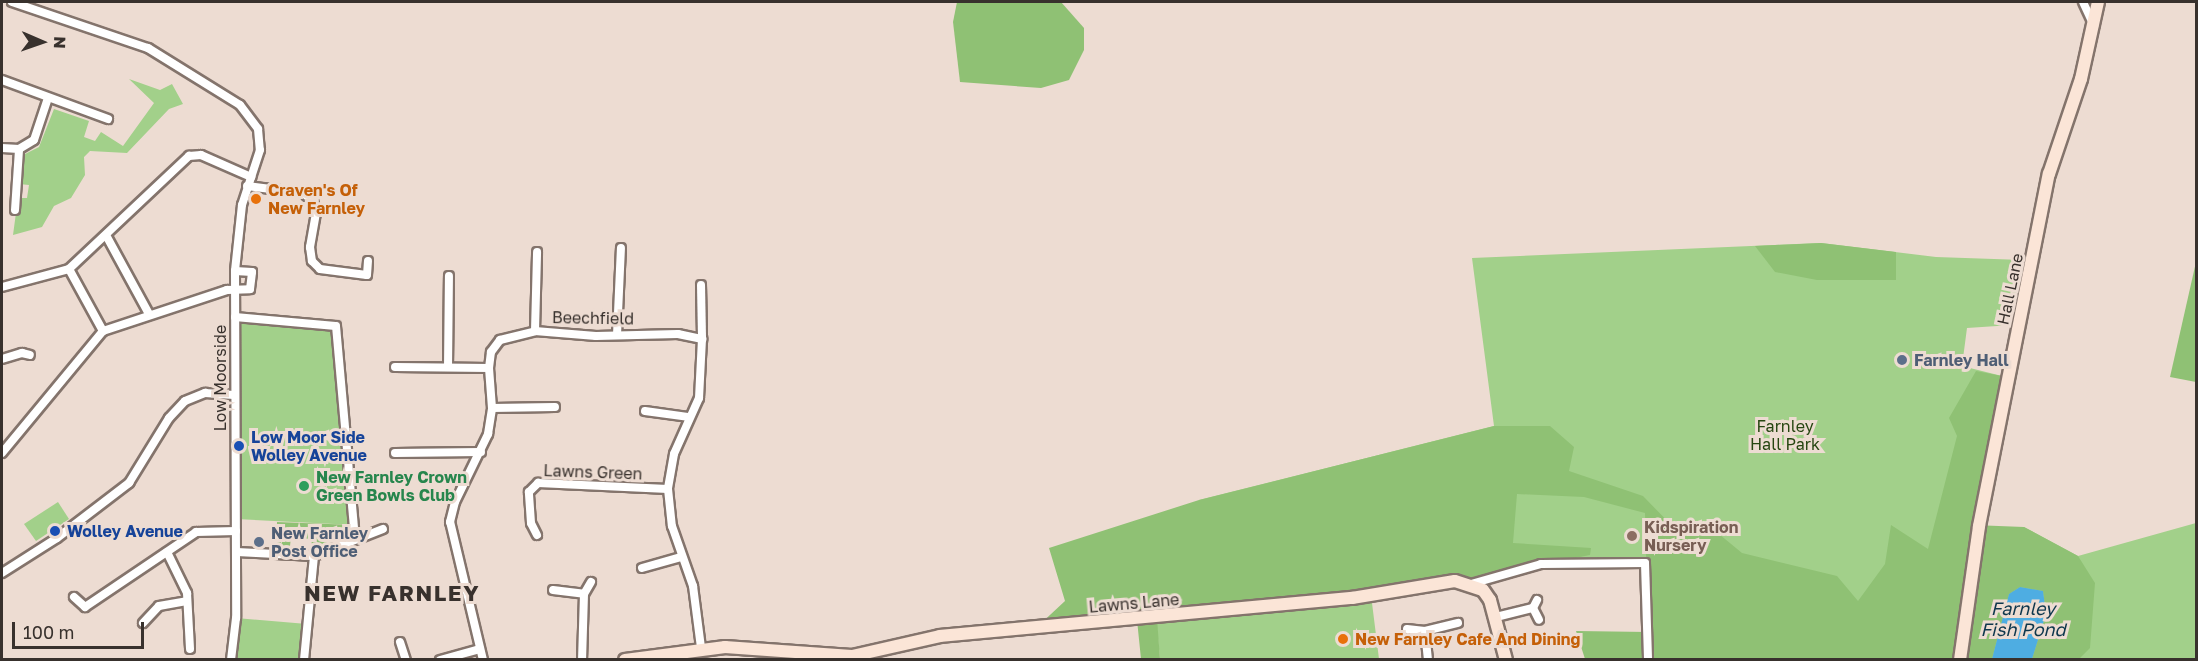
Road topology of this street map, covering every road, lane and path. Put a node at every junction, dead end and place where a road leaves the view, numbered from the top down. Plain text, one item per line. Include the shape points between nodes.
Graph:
1 (12, 2) edge
2 (2083, 2) edge
3 (2098, 2) edge
4 (2094, 27) junction
5 (2, 80) edge
6 (48, 98) junction
7 (108, 118) dead end
8 (2, 148) edge
9 (19, 149) junction
10 (251, 177) junction
11 (247, 186) junction
12 (15, 210) dead end
13 (107, 237) junction
14 (621, 248) dead end
15 (537, 252) dead end
16 (368, 261) dead end
17 (69, 269) junction
18 (235, 271) junction
19 (449, 276) dead end
20 (701, 285) dead end
21 (2, 287) edge
22 (234, 288) junction
23 (149, 314) junction
24 (235, 317) junction
25 (103, 331) junction
26 (535, 331) junction
27 (617, 335) junction
28 (702, 339) junction
29 (30, 355) dead end
30 (2, 359) edge
31 (395, 367) dead end
32 (448, 367) junction
33 (489, 368) junction
34 (234, 395) junction
35 (555, 407) dead end
36 (492, 408) junction
37 (645, 411) dead end
38 (688, 417) junction
39 (481, 452) junction
40 (2, 453) edge
41 (395, 453) dead end
42 (668, 489) junction
43 (383, 529) dead end
44 (236, 531) junction
45 (537, 535) dead end
46 (356, 537) junction
47 (166, 552) junction
48 (237, 552) junction
49 (314, 556) junction
50 (681, 557) junction
51 (642, 568) dead end
52 (2, 573) edge
53 (591, 582) dead end
54 (1471, 584) junction
55 (553, 590) dead end
56 (584, 594) junction
57 (74, 597) dead end
58 (187, 602) junction
59 (1496, 617) junction
60 (1539, 620) dead end
61 (142, 623) dead end
62 (1458, 623) dead end
63 (1407, 629) dead end
64 (1425, 631) junction
65 (400, 642) dead end
66 (480, 648) junction
67 (700, 648) junction
68 (190, 649) dead end
69 (1506, 659) edge
70 (231, 660) edge
71 (304, 660) edge
72 (406, 660) edge
73 (440, 660) edge
74 (483, 660) edge
75 (582, 660) edge
76 (625, 660) edge
77 (1428, 660) edge
78 (1648, 660) edge
79 (1960, 660) edge

1 - 10 street, Low Moorside via 148,48 240,105 258,129 260,150
2 - 4 street
3 - 4 street, Hall Lane
4 - 79 street, Hall Lane via 2049,174 1979,526
5 - 6 street
6 - 7 street
6 - 9 street via 38,134
8 - 9 street
9 - 12 street
10 - 11 street, Low Moorside
10 - 13 street via 201,155 189,156
11 - 16 street via 303,194 313,201 316,213 310,247 312,261 320,269 367,275
11 - 18 street, Low Moorside
13 - 17 street
13 - 23 street
14 - 27 street
15 - 26 street
17 - 21 street
17 - 25 street
18 - 22 street, Low Moorside
18 - 22 street via 252,272 250,289
19 - 32 street
20 - 28 street
22 - 23 street
22 - 24 street, Low Moorside
23 - 25 street
24 - 34 street, Low Moorside
24 - 46 street via 336,326
25 - 40 street
26 - 27 street, Beechfield
26 - 33 street, Beechfield via 500,340 491,352
27 - 28 street, Beechfield via 678,333
28 - 38 street via 699,398
29 - 30 street via 22,353
31 - 32 street
32 - 33 street
33 - 36 street, Beechfield
34 - 44 street, Low Moorside
34 - 52 street via 205,393 185,401 169,418 129,483 57,538
35 - 36 street
36 - 39 street, Beechfield
37 - 38 street
38 - 42 street via 674,454
39 - 41 street
39 - 66 street, Beechfield via 455,502 450,522
42 - 45 street, Lawns Green via 538,483 529,492 531,523
42 - 50 street
43 - 46 street
44 - 47 street via 196,532
44 - 48 street, Low Moorside
46 - 49 street
47 - 57 street via 85,607
47 - 58 street via 187,593
48 - 49 street
48 - 70 street, Low Moorside
49 - 71 street
50 - 51 street
50 - 67 street via 693,586
53 - 56 street
54 - 59 street via 1483,590
54 - 67 street, Lawns Lane via 1455,581 1352,598 972,632 852,656
54 - 78 street, Lawns Lane via 1541,564 1645,563
55 - 56 street
56 - 75 street
58 - 61 street via 159,606
58 - 68 street
59 - 60 street via 1535,604
59 - 69 street
62 - 64 street
63 - 64 street
64 - 77 street
65 - 72 street
66 - 73 street
66 - 74 street, Beechfield
67 - 76 street, Lawns Lane

